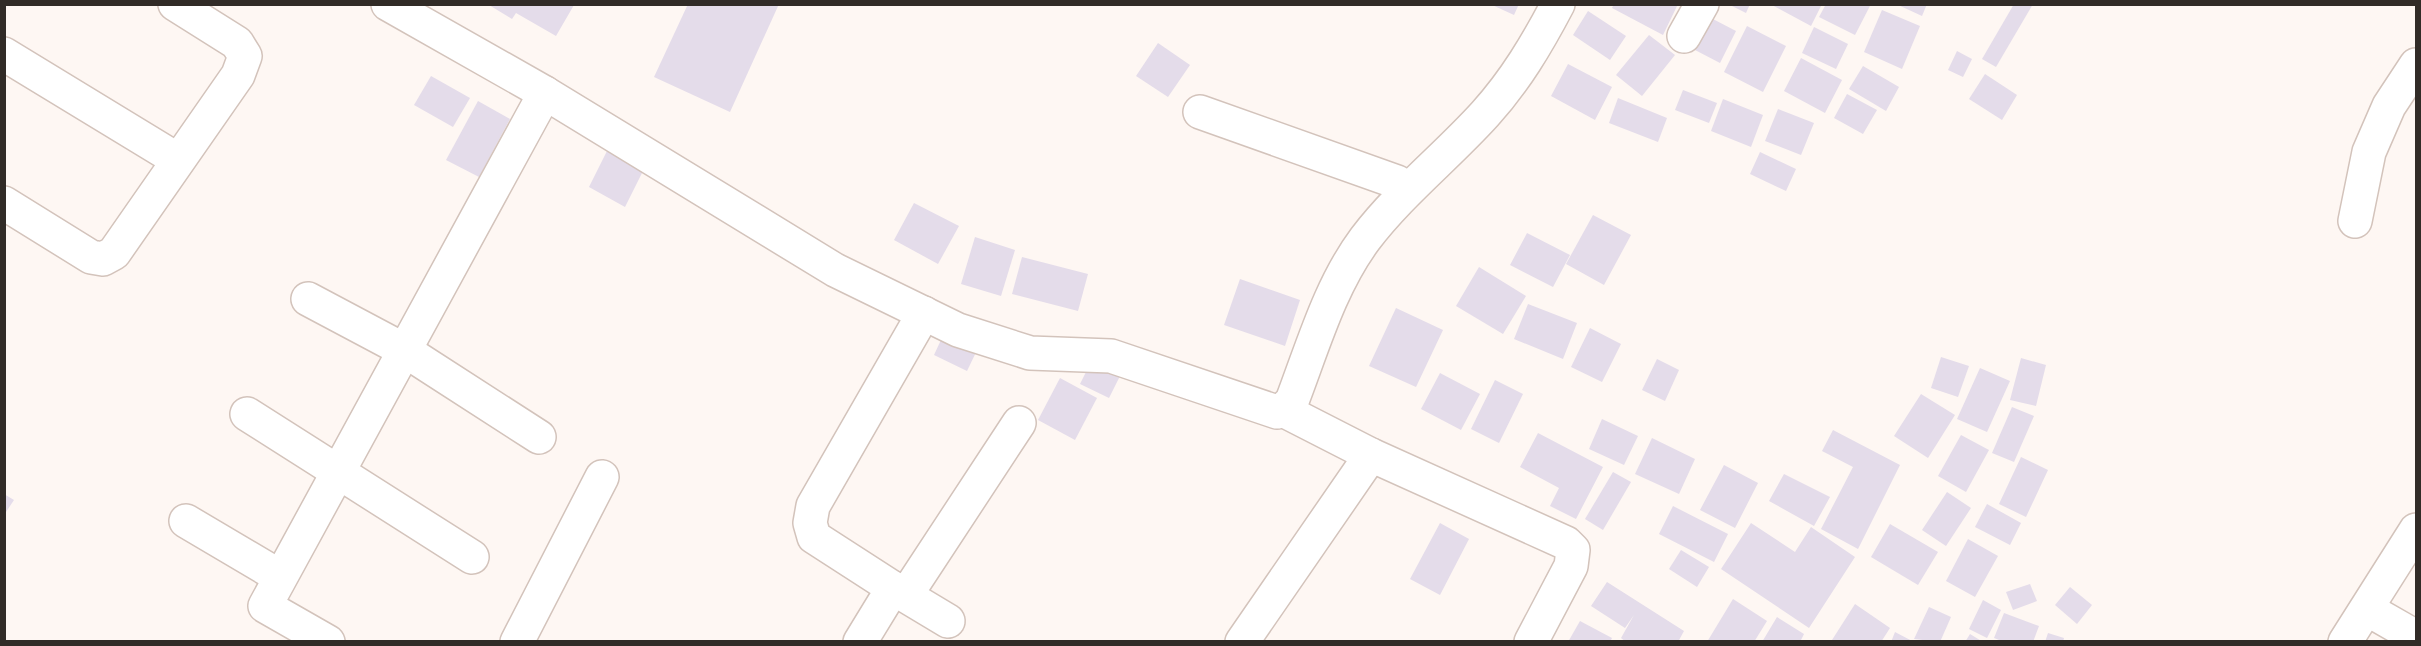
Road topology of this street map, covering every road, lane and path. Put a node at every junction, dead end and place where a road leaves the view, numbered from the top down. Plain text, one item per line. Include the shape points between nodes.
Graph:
1 (175, 4) edge
2 (388, 4) edge
3 (1558, 4) edge
4 (1702, 4) edge
5 (1684, 36) dead end
6 (4, 54) edge
7 (2416, 65) edge
8 (545, 93) junction
9 (1200, 112) dead end
10 (178, 160) junction
11 (1409, 189) junction
12 (4, 203) edge
13 (2355, 221) dead end
14 (308, 299) dead end
15 (924, 314) junction
16 (404, 351) junction
17 (1283, 410) junction
18 (247, 414) dead end
19 (1019, 423) dead end
20 (539, 437) dead end
21 (1371, 455) junction
22 (337, 471) junction
23 (602, 477) dead end
24 (186, 521) dead end
25 (2416, 530) edge
26 (472, 557) dead end
27 (279, 576) junction
28 (899, 592) junction
29 (2367, 609) junction
30 (948, 621) dead end
31 (2416, 637) edge
32 (328, 642) edge
33 (517, 642) edge
34 (860, 642) edge
35 (1242, 642) edge
36 (1531, 642) edge
37 (2345, 642) edge

1 - 10 street via 237,42 245,56 238,75
2 - 8 street
3 - 11 street via 1506,91
4 - 5 street
6 - 10 street
7 - 13 street via 2389,106 2369,152
8 - 15 street via 835,270
8 - 16 street
9 - 11 street
10 - 12 street via 114,253 103,259 91,256
11 - 17 street via 1365,240 1340,280 1292,400
14 - 16 street
15 - 17 street via 958,330 1030,353 1111,356 1269,411
15 - 28 street via 813,506 810,523 814,537
16 - 20 street
16 - 22 street
17 - 21 street
18 - 22 street
19 - 28 street
21 - 35 street
21 - 36 street via 1556,538 1573,550 1571,566
22 - 26 street
22 - 27 street
23 - 33 street
24 - 27 street
25 - 29 street
27 - 32 street via 265,606
28 - 30 street
28 - 34 street
29 - 31 street
29 - 37 street

